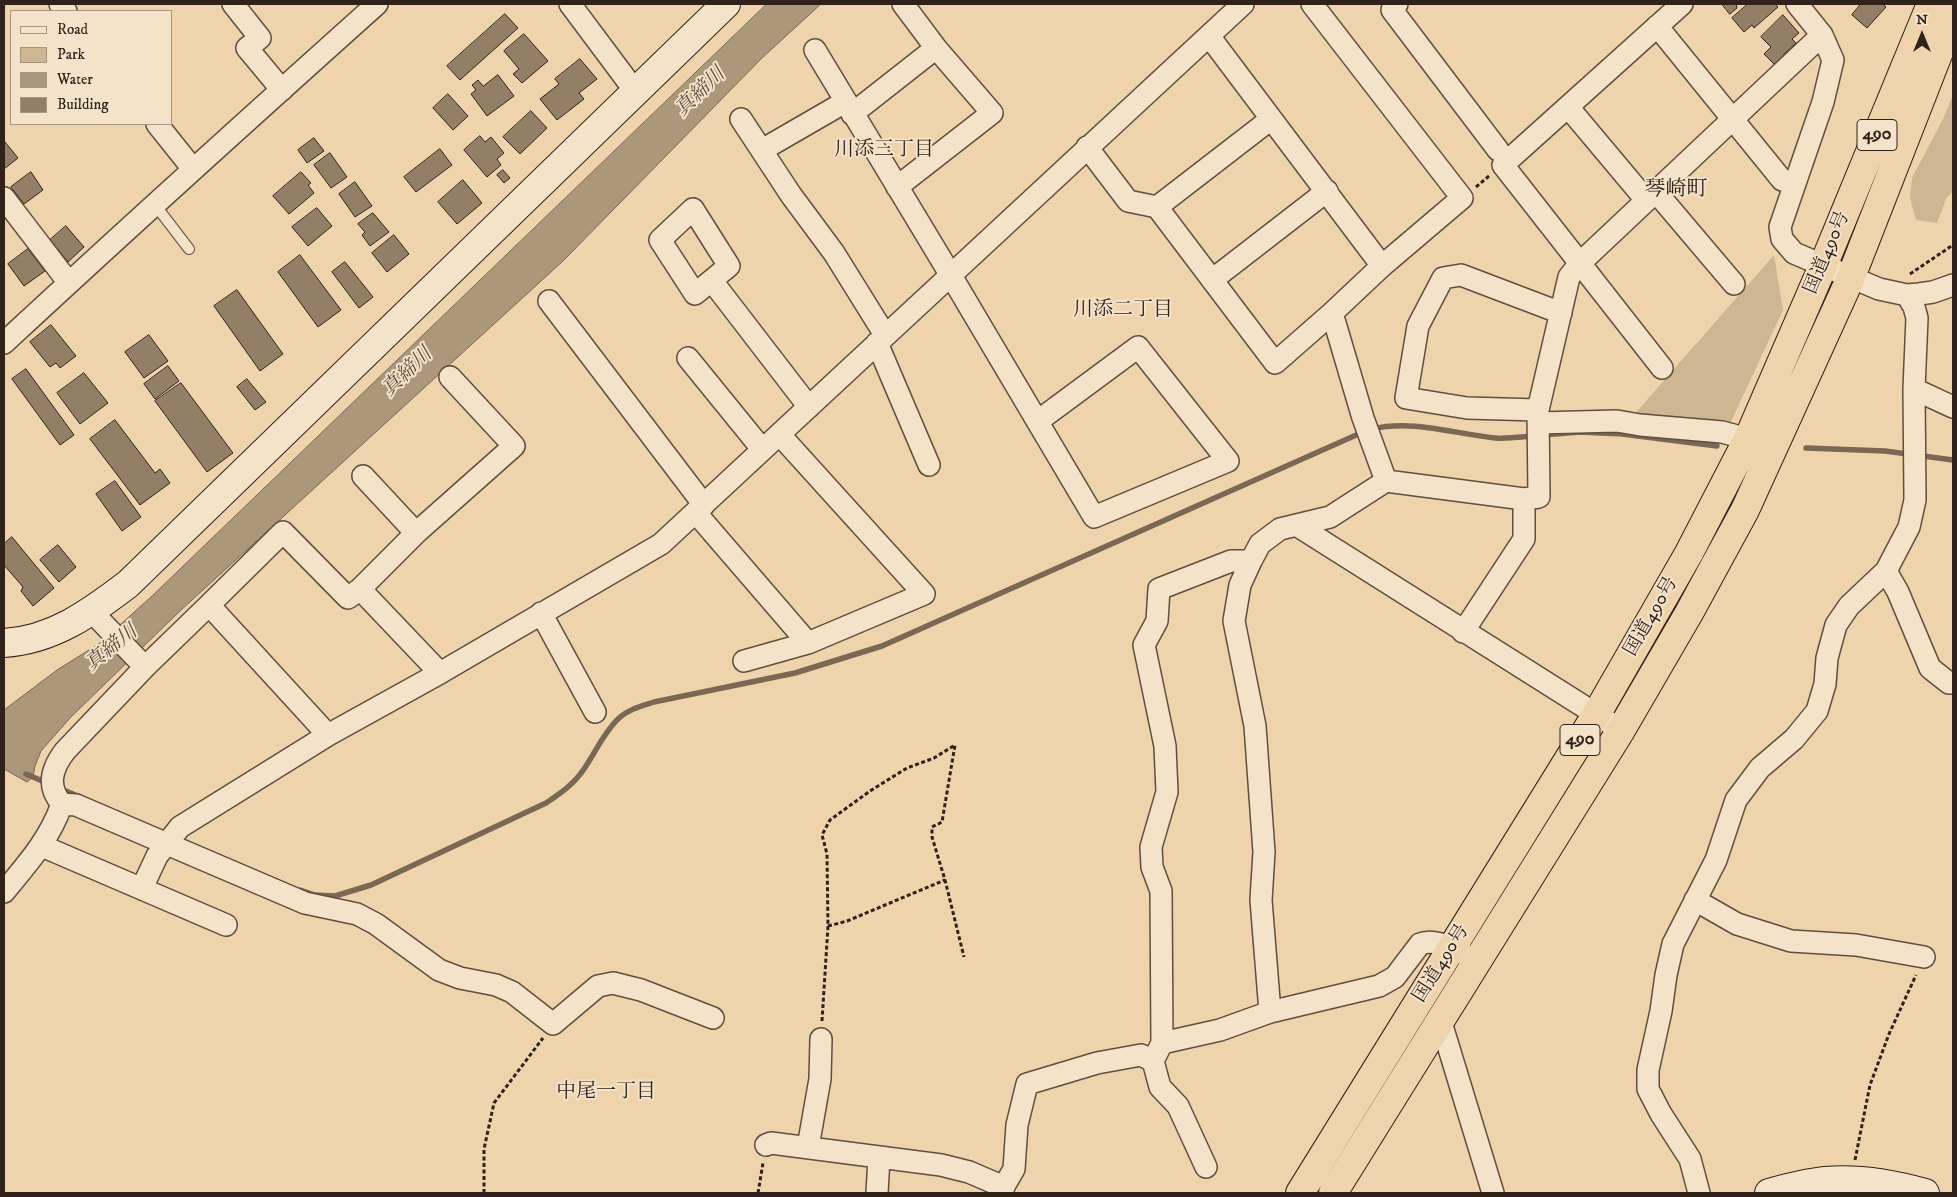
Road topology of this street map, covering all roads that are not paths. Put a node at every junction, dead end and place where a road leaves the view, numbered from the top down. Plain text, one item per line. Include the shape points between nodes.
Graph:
1 (233, 4) edge
2 (377, 4) edge
3 (570, 4) edge
4 (902, 4) edge
5 (1243, 4) edge
6 (1312, 4) edge
7 (1397, 4) edge
8 (1682, 4) edge
9 (1797, 4) edge
10 (1931, 4) edge
11 (717, 7) edge
12 (1657, 26) junction
13 (1951, 29) edge
14 (1822, 35) junction
15 (1209, 36) junction
16 (936, 48) junction
17 (814, 50) dead end
18 (282, 90) junction
19 (635, 91) junction
20 (1568, 107) junction
21 (849, 108) junction
22 (1733, 119) junction
23 (741, 120) dead end
24 (1271, 120) junction
25 (158, 125) edge
26 (1087, 147) junction
27 (762, 150) junction
28 (1500, 157) junction
29 (194, 169) junction
30 (1782, 180) dead end
31 (898, 187) junction
32 (1327, 191) junction
33 (1651, 196) junction
34 (4, 198) edge
35 (156, 206) junction
36 (1157, 207) junction
37 (189, 249) dead end
38 (1579, 264) junction
39 (1382, 266) junction
40 (1823, 266) junction
41 (950, 274) junction
42 (1851, 277) junction
43 (1212, 280) junction
44 (712, 281) dead end
45 (69, 283) junction
46 (1734, 284) dead end
47 (1953, 285) edge
48 (1907, 295) junction
49 (1953, 297) edge
50 (549, 301) dead end
51 (1332, 313) junction
52 (1561, 313) junction
53 (881, 339) junction
54 (4, 343) edge
55 (688, 358) dead end
56 (1662, 368) dead end
57 (450, 376) dead end
58 (1914, 389) junction
59 (809, 407) junction
60 (1953, 407) edge
61 (1538, 417) junction
62 (1038, 421) junction
63 (780, 435) junction
64 (1748, 439) junction
65 (762, 449) junction
66 (929, 464) dead end
67 (362, 476) dead end
68 (1386, 482) junction
69 (1524, 499) junction
70 (700, 509) junction
71 (1298, 526) junction
72 (416, 532) junction
73 (1251, 561) junction
74 (1886, 571) junction
75 (360, 589) junction
76 (209, 605) junction
77 (541, 613) junction
78 (99, 619) junction
79 (1463, 632) junction
80 (4, 643) edge
81 (808, 643) junction
82 (744, 661) dead end
83 (143, 665) junction
84 (440, 673) junction
85 (1953, 683) edge
86 (595, 712) dead end
87 (1596, 715) junction
88 (1621, 730) junction
89 (328, 736) junction
90 (56, 792) junction
91 (166, 843) junction
92 (42, 846) junction
93 (142, 888) junction
94 (4, 892) edge
95 (1695, 900) junction
96 (226, 925) dead end
97 (1452, 948) junction
98 (1924, 957) road end
99 (1478, 960) junction
100 (1270, 1012) junction
101 (713, 1018) dead end
102 (1440, 1020) junction
103 (821, 1039) road end
104 (1157, 1052) junction
105 (766, 1145) road end
106 (808, 1147) junction
107 (878, 1158) junction
108 (1206, 1167) dead end
109 (969, 1172) junction
110 (1002, 1190) edge
111 (877, 1193) edge
112 (972, 1193) edge
113 (1300, 1193) edge
114 (1333, 1193) edge
115 (1493, 1193) edge
116 (1700, 1193) edge
117 (1768, 1193) edge
118 (1925, 1193) edge

1 - 18 street via 260,38 247,48
2 - 18 street
3 - 19 street
4 - 16 street
5 - 15 street
6 - 39 street via 1462,198
7 - 28 street via 1392,10
8 - 12 street
9 - 14 street
10 - 40 highway, 国道490号 / 490
11 - 19 street
12 - 20 street
12 - 22 street
13 - 42 highway, 国道490号 / 490
14 - 22 street
14 - 40 street via 1834,60 1780,227 1782,239 1794,253
15 - 24 street
15 - 26 street
16 - 21 street
16 - 31 street via 992,113
17 - 21 street
18 - 29 street
19 - 78 street via 128,584
20 - 28 street
20 - 33 street
21 - 27 street
21 - 31 street
22 - 30 street
22 - 33 street
23 - 27 street
24 - 32 street
24 - 36 street
25 - 29 street
26 - 36 street via 1128,200
26 - 41 street
27 - 53 street via 834,252
28 - 38 street
29 - 35 street
31 - 41 street
32 - 39 street
32 - 43 street
33 - 38 street
33 - 46 street
34 - 45 street
35 - 37 lane
35 - 45 street
36 - 43 street
38 - 52 street via 1569,277
38 - 56 street
39 - 51 street
40 - 42 street
40 - 64 highway, 国道490号 / 490
41 - 53 street
41 - 62 street
42 - 48 street
42 - 88 highway, 国道490号 / 490 via 1745,510
43 - 51 street via 1275,363
44 - 59 street
45 - 54 street
47 - 48 street
48 - 49 street via 1917,301 1932,303
48 - 58 street via 1917,318
50 - 70 street
51 - 68 street
52 - 61 street
52 - 61 street via 1461,275 1444,278 1418,326 1406,398
53 - 59 street
53 - 66 street
55 - 65 street
57 - 72 street via 514,446
58 - 60 street
58 - 74 street via 1915,500 1909,527
59 - 63 street
61 - 64 street via 1722,432
61 - 69 street via 1540,498
62 - 62 street via 1094,517 1228,462 1138,348
63 - 65 street
63 - 81 street via 924,594
64 - 87 highway, 国道490号 / 490 via 1689,553
65 - 70 street
67 - 72 street
68 - 69 street
68 - 71 street via 1330,516
69 - 79 street via 1524,539
70 - 77 street via 661,544
70 - 81 street
71 - 73 street via 1280,529 1260,544
71 - 79 street
72 - 75 street
73 - 100 street via 1240,585 1234,620 1255,726 1264,852 1260,900
73 - 104 street via 1231,561 1160,589 1157,620 1144,645 1164,746 1167,792 1151,847 1152,867 1161,891
74 - 85 street via 1930,668
74 - 95 street via 1849,606 1836,625 1817,711 1794,739 1760,768 1736,800 1716,860
75 - 76 street via 348,598 283,532
75 - 84 street
76 - 83 street
76 - 89 street
77 - 84 street
77 - 86 street
78 - 80 street via 66,626 39,637
78 - 83 street
79 - 87 street
81 - 82 street
83 - 90 street via 55,765
84 - 89 street
87 - 88 street
87 - 97 highway, 国道490号 / 490
88 - 99 highway, 国道490号 / 490
89 - 91 street via 180,827
90 - 91 street via 76,805
90 - 92 street via 55,824
91 - 93 street
91 - 101 street via 305,903 357,914 439,970 512,992 553,1024 598,986 614,983 642,990
92 - 93 street
92 - 94 street
93 - 96 street
95 - 98 street via 1738,924 1791,941 1856,945
95 - 116 street via 1673,944 1648,1070 1648,1089 1690,1158
97 - 99 street
97 - 100 street via 1433,942 1420,944 1388,982
97 - 113 highway, 国道490号 / 490
99 - 102 highway, 国道490号 / 490
100 - 104 street
102 - 114 highway, 国道490号 / 490
102 - 115 street
103 - 106 street via 820,1079
104 - 108 street via 1160,1087 1178,1106
104 - 110 street via 1097,1063 1027,1084 1017,1125 1014,1169
105 - 106 street
106 - 107 street
107 - 109 street via 940,1165
107 - 111 street
109 - 110 street
109 - 112 street
117 - 118 street via 1826,1181 1884,1184

